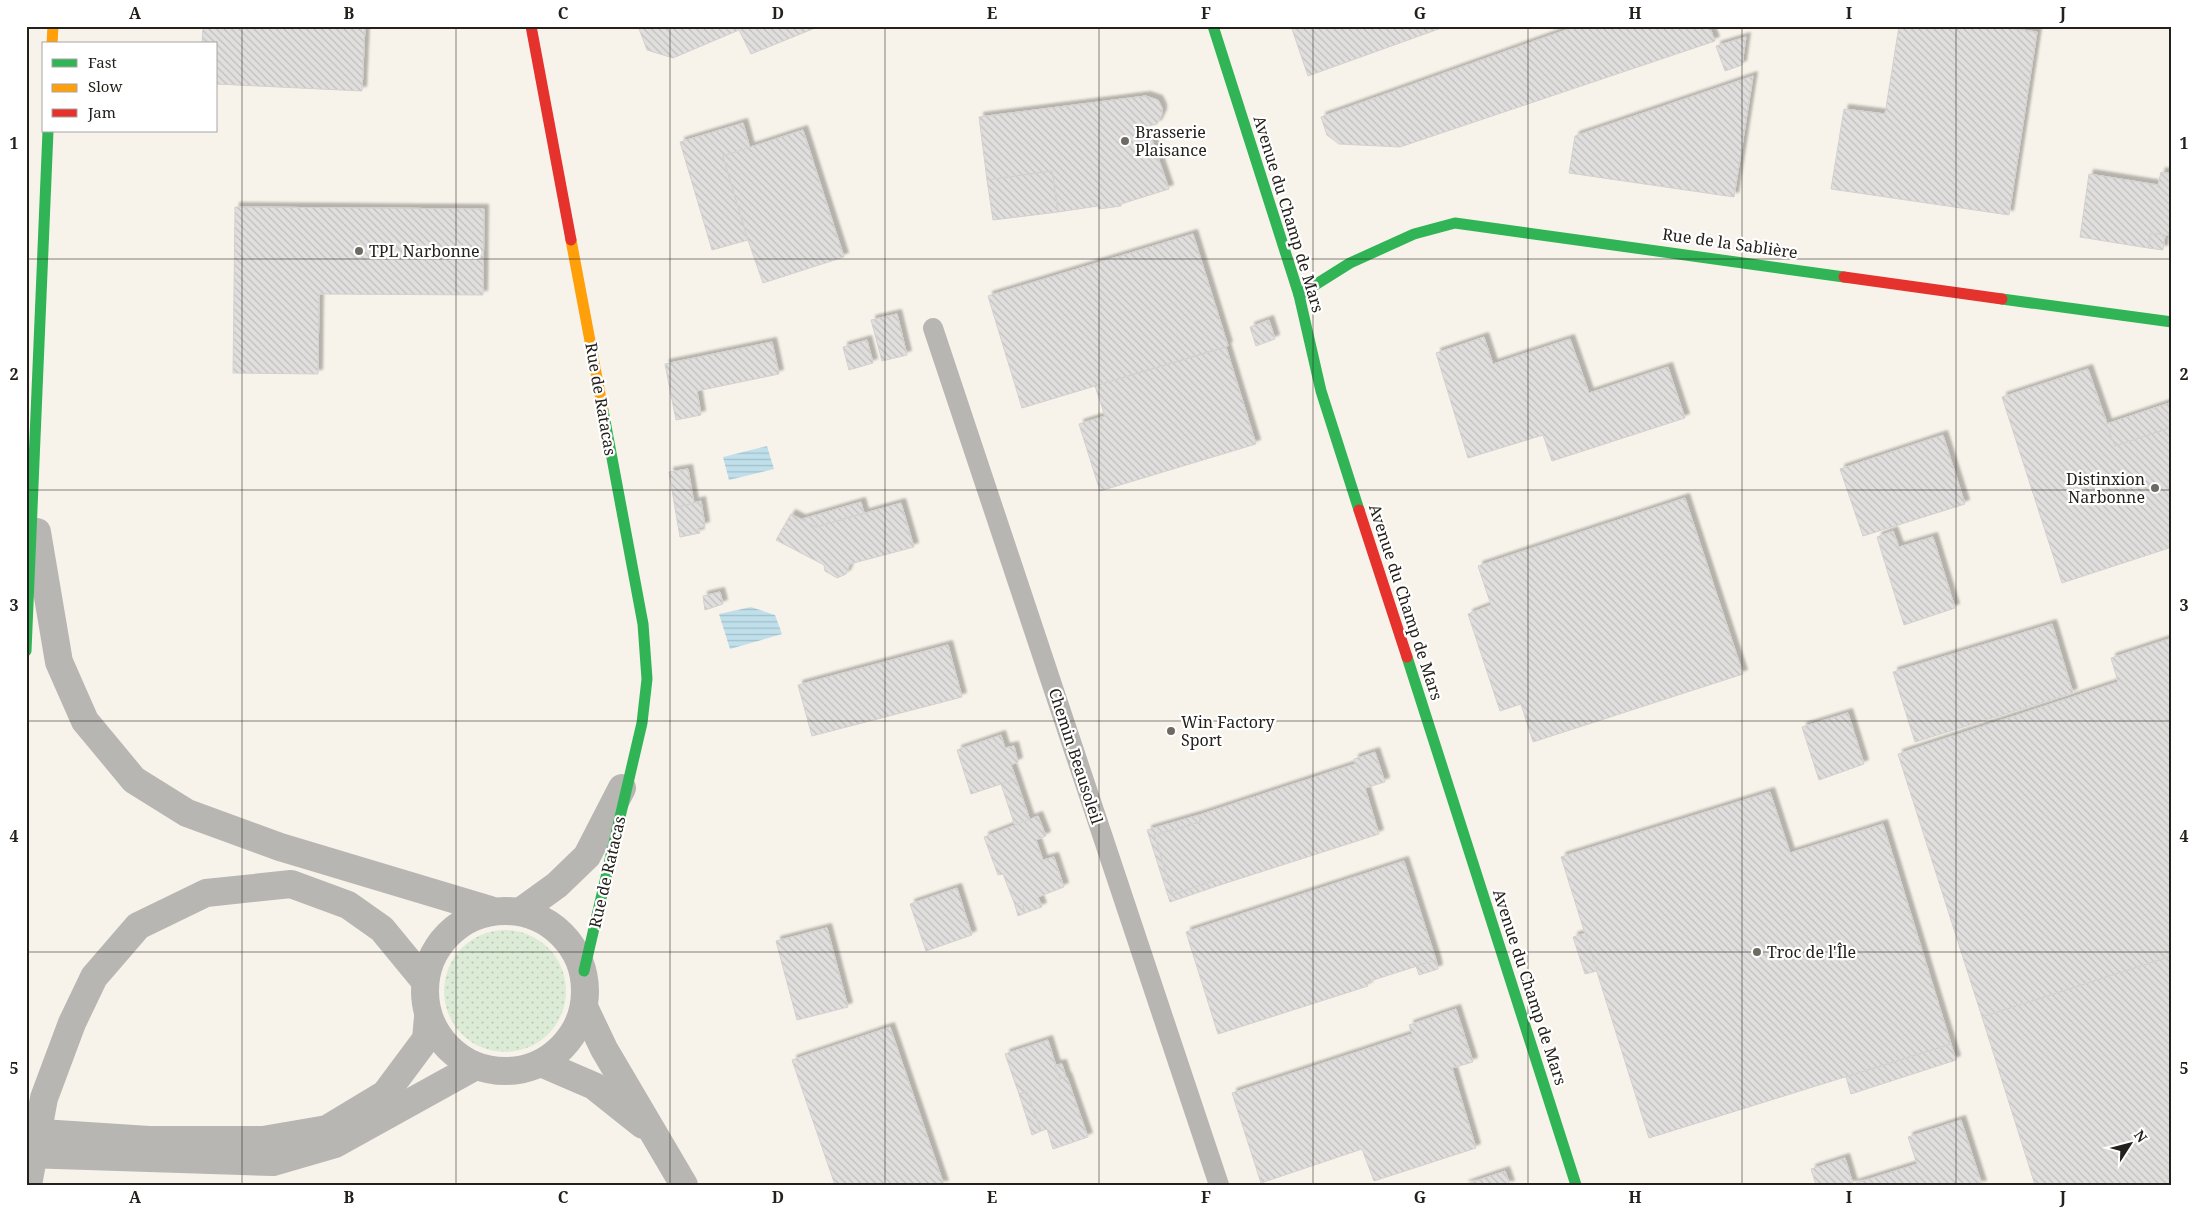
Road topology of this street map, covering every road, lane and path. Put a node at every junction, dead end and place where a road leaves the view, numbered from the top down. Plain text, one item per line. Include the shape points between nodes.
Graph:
1 (53, 26) edge
2 (531, 26) edge
3 (1213, 26) edge
4 (52, 42) edge
5 (48, 132) edge
6 (1299, 295) junction
7 (2172, 322) edge
8 (933, 328) dead end
9 (33, 508) junction
10 (26, 652) edge
11 (629, 773) junction
12 (490, 910) junction
13 (521, 911) junction
14 (584, 971) junction
15 (424, 980) junction
16 (585, 1009) junction
17 (428, 1017) junction
18 (543, 1064) junction
19 (474, 1067) junction
20 (26, 1132) edge
21 (657, 1136) junction
22 (86, 1146) junction
23 (26, 1154) edge
24 (28, 1185) edge
25 (684, 1185) edge
26 (1218, 1185) edge
27 (1576, 1185) edge

1 - 4 street
2 - 11 street, Rue de Ratacas via 643,624 647,680 642,723
3 - 6 street, Avenue du Champ de Mars
5 - 9 street
6 - 7 street, Rue de la Sablière via 1350,263 1414,234 1455,223
6 - 27 street, Avenue du Champ de Mars via 1321,392
8 - 26 lane, Chemin Beausoleil
9 - 10 street
9 - 12 street via 59,662 85,721 134,780 187,813 280,847
11 - 13 street, Rue de Ratacas via 587,856 557,885
11 - 14 street, Rue de Ratacas
12 - 13 street
12 - 15 street via 461,922 441,940
13 - 14 street via 551,923
14 - 16 street
15 - 17 street
15 - 24 street via 382,929 348,905 291,884 206,893 138,926 94,977 72,1023 44,1098
16 - 18 street via 570,1041
16 - 21 street via 604,1049
17 - 19 street via 448,1049
17 - 22 street via 426,1038 386,1094 327,1129 263,1140 149,1140
18 - 19 street via 522,1071 497,1072
18 - 21 street via 594,1086
19 - 22 street via 334,1144 273,1162
20 - 22 street
21 - 25 street
22 - 23 street

